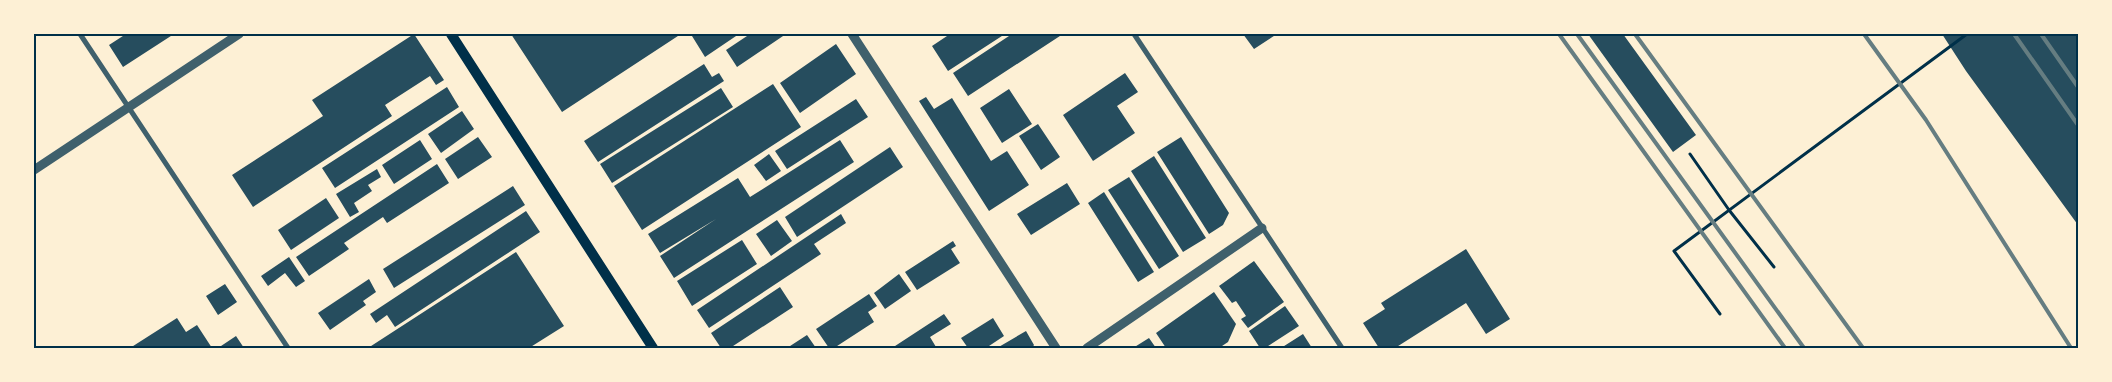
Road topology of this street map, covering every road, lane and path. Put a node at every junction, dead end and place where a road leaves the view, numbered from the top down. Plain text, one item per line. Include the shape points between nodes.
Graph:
1 (80, 34) edge
2 (239, 34) edge
3 (451, 34) edge
4 (852, 34) edge
5 (1134, 34) edge
6 (1967, 34) edge
7 (130, 106) junction
8 (1690, 154) dead end
9 (34, 170) edge
10 (1729, 210) junction
11 (1262, 228) junction
12 (1774, 267) dead end
13 (1720, 314) dead end
14 (288, 348) edge
15 (653, 348) edge
16 (1056, 348) edge
17 (1087, 348) edge
18 (1342, 348) edge

1 - 7 street
2 - 7 street
3 - 15 main road
4 - 16 street
5 - 11 street
6 - 10 path
7 - 9 street
7 - 14 street
8 - 10 path
10 - 12 path
10 - 13 path via 1674,251
11 - 17 street
11 - 18 street

